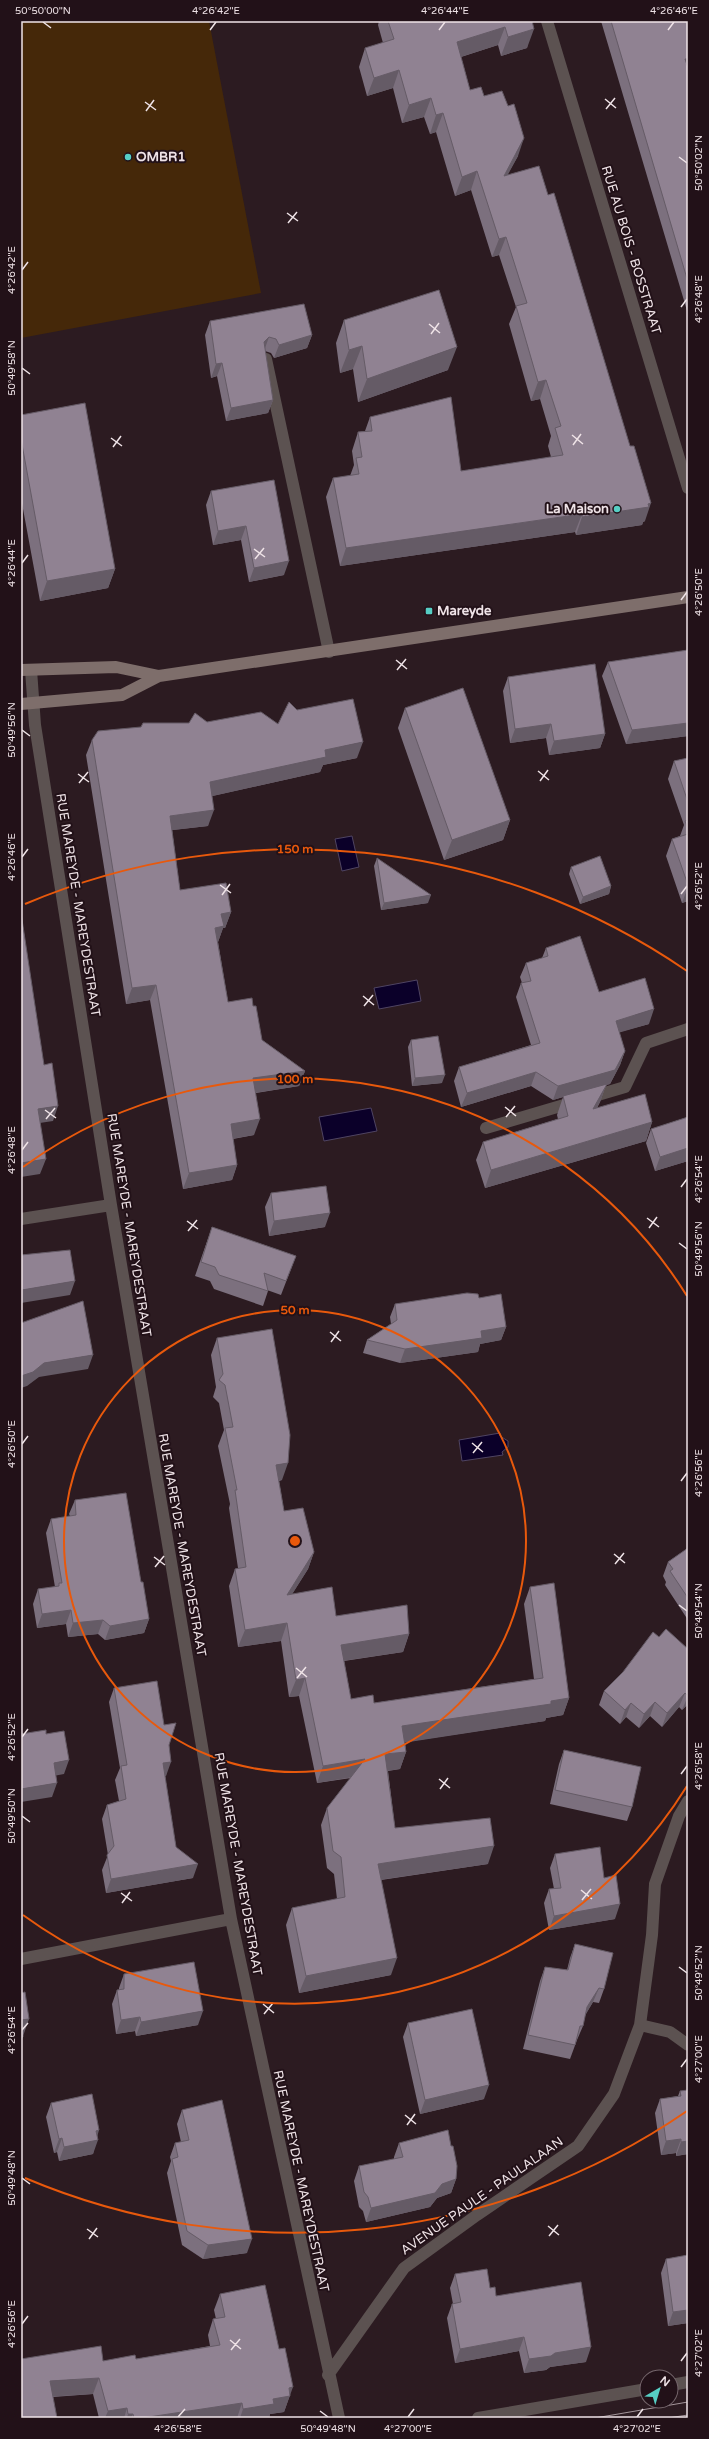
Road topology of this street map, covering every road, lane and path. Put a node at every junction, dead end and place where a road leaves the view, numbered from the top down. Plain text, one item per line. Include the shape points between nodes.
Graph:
1 (547, 21) edge
2 (266, 358) edge
3 (688, 488) edge
4 (688, 597) edge
5 (329, 652) junction
6 (26, 670) edge
7 (159, 676) junction
8 (21, 704) edge
9 (34, 704) junction
10 (688, 1030) edge
11 (486, 1128) dead end
12 (111, 1205) junction
13 (21, 1219) edge
14 (688, 1801) edge
15 (231, 1919) junction
16 (21, 1959) edge
17 (640, 2025) junction
18 (688, 2045) edge
19 (328, 2375) junction
20 (639, 2390) edge
21 (339, 2418) edge
22 (478, 2418) edge

1 - 3 street, RUE AU BOIS - BOSSTRAAT
2 - 5 street
4 - 5 street
5 - 7 street
6 - 7 street via 116,667
6 - 9 street, RUE MAREYDE - MAREYDESTRAAT
7 - 9 street via 122,695
8 - 9 street
9 - 12 street, RUE MAREYDE - MAREYDESTRAAT via 35,725
10 - 11 street via 646,1043 625,1087
12 - 13 street
12 - 15 street, RUE MAREYDE - MAREYDESTRAAT
14 - 17 street, AVENUE PAULE - PAULALAAN via 679,1816 655,1884 652,1936
15 - 16 street
15 - 19 street, RUE MAREYDE - MAREYDESTRAAT
17 - 18 street via 670,2032
17 - 19 street, AVENUE PAULE - PAULALAAN via 614,2094 578,2146 476,2215 404,2268
19 - 21 street, RUE MAREYDE - MAREYDESTRAAT
20 - 22 street

